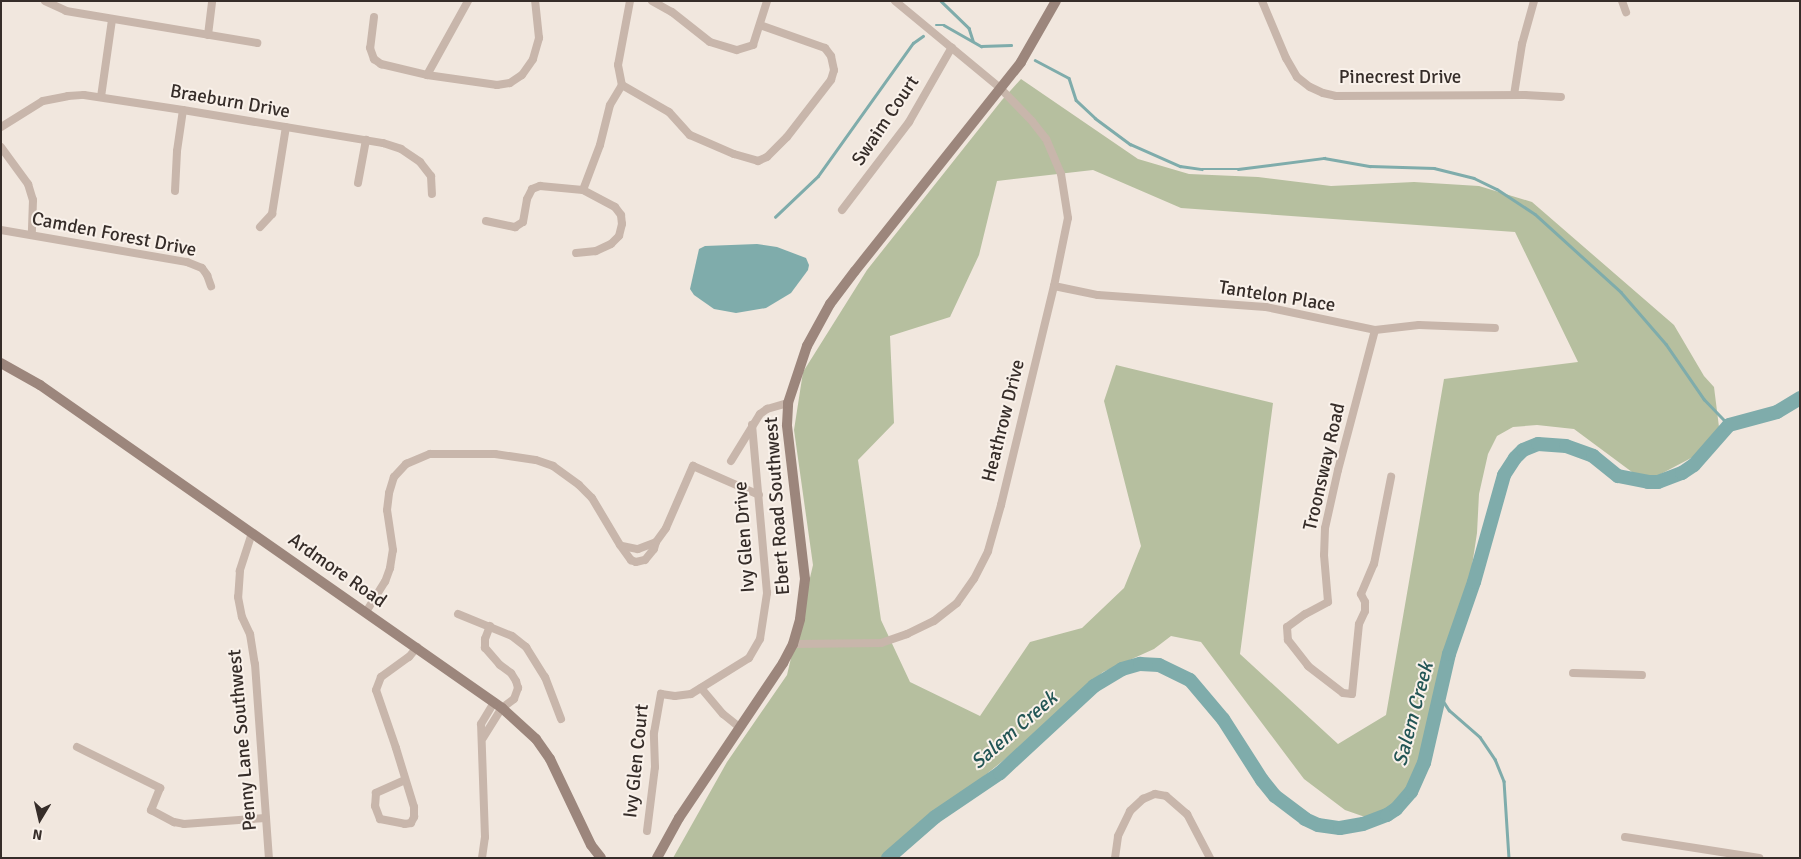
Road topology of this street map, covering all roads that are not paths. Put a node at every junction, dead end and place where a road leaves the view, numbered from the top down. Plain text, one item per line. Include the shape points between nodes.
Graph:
1 (45, 1) edge
2 (212, 1) edge
3 (468, 1) edge
4 (535, 1) edge
5 (630, 1) edge
6 (652, 1) edge
7 (767, 1) edge
8 (895, 1) edge
9 (1056, 1) edge
10 (1262, 1) edge
11 (1534, 1) edge
12 (1622, 1) edge
13 (1626, 12) dead end
14 (374, 17) dead end
15 (112, 20) junction
16 (760, 25) junction
17 (208, 36) junction
18 (257, 43) dead end
19 (952, 47) junction
20 (427, 75) junction
21 (622, 85) junction
22 (999, 87) junction
23 (1514, 95) junction
24 (101, 97) junction
25 (1562, 97) dead end
26 (183, 110) junction
27 (1, 127) edge
28 (286, 128) junction
29 (366, 140) junction
30 (1, 147) edge
31 (358, 184) dead end
32 (583, 190) junction
33 (175, 191) dead end
34 (432, 194) dead end
35 (842, 210) dead end
36 (486, 221) dead end
37 (260, 227) dead end
38 (1, 230) edge
39 (32, 235) junction
40 (576, 253) dead end
41 (211, 286) dead end
42 (1054, 286) junction
43 (1495, 328) dead end
44 (1375, 330) junction
45 (1, 363) edge
46 (788, 403) junction
47 (752, 425) junction
48 (731, 461) dead end
49 (1391, 477) dead end
50 (759, 495) junction
51 (252, 533) junction
52 (656, 542) junction
53 (620, 545) junction
54 (366, 612) junction
55 (458, 614) dead end
56 (490, 626) junction
57 (793, 644) junction
58 (417, 647) junction
59 (1573, 673) dead end
60 (1642, 675) dead end
61 (701, 688) junction
62 (661, 694) joint
63 (498, 705) junction
64 (561, 720) dead end
65 (739, 727) junction
66 (77, 747) dead end
67 (405, 780) junction
68 (266, 818) junction
69 (647, 831) dead end
70 (1625, 837) dead end
71 (1704, 854) edge
72 (269, 858) edge
73 (482, 858) edge
74 (601, 858) edge
75 (657, 858) edge
76 (1115, 858) edge
77 (1210, 858) edge
78 (1759, 858) edge

1 - 15 street via 66,11
2 - 17 street
3 - 20 street
4 - 20 street via 539,38 533,59 522,75 510,83 483,84
5 - 21 street via 618,65
6 - 16 street via 672,12 710,42 733,50 753,45
7 - 16 street
8 - 19 street, Heathrow Drive
9 - 22 main road, Ebert Road Southwest via 1020,62
10 - 23 street, Pinecrest Drive via 1297,77 1323,93 1336,96
11 - 23 street via 1522,44
12 - 13 street
14 - 20 street via 370,48 374,59 381,64
15 - 17 street
15 - 24 street
16 - 21 street via 824,48 831,57 834,70 831,80 813,105 775,150 761,160 734,154 690,134 669,112
17 - 18 street
19 - 22 street, Heathrow Drive
19 - 35 street, Swaim Court via 909,122
21 - 32 street via 610,105 600,145
22 - 42 street, Heathrow Drive via 1046,139 1061,174 1068,218
22 - 46 main road, Ebert Road Southwest via 830,304 807,346
23 - 25 street, Pinecrest Drive
24 - 26 street, Braeburn Drive
24 - 27 street, Braeburn Drive via 76,96 43,102
26 - 28 street, Braeburn Drive
26 - 33 street
28 - 29 street, Braeburn Drive
28 - 37 street via 272,214
29 - 31 street
29 - 34 street, Braeburn Drive via 401,149 420,162 431,176
30 - 39 street via 28,184 34,200
32 - 36 street via 540,186 532,189 527,199 523,222 515,227
32 - 40 street via 615,207 621,214 622,224 619,236 611,244 596,251
38 - 39 street, Camden Forest Drive
39 - 41 street, Camden Forest Drive via 195,264 207,275
42 - 44 street, Tantelon Place via 1098,295 1266,307
42 - 57 street, Heathrow Drive via 988,551 958,604 934,621 880,643
43 - 44 street, Tantelon Place via 1419,325
44 - 49 street, Troonsway Road via 1325,528 1328,602 1287,627 1288,640 1308,666 1344,694 1352,694 1360,624 1366,611 1360,594 1374,564
45 - 51 main road, Ardmore Road via 40,385
46 - 47 street via 767,409
46 - 57 main road, Ebert Road Southwest via 787,425 805,579 803,606
47 - 48 street, Ivy Glen Drive
47 - 50 street, Ivy Glen Drive
50 - 52 street via 693,466 666,528
50 - 61 street, Ivy Glen Drive via 767,593 760,639 749,658
51 - 54 main road, Ardmore Road
51 - 68 street, Penny Lane Southwest via 240,572 238,597 250,634 255,664
52 - 53 street via 638,549
52 - 53 street via 654,550 641,563 631,560
53 - 54 street via 592,498 552,466 536,460 495,454 430,454 406,464 394,477 387,510 393,550 390,568
54 - 58 main road, Ardmore Road
55 - 56 street
56 - 63 street via 485,648 511,673 518,688 514,699
56 - 64 street via 512,636 532,655 545,677
57 - 65 main road, Ebert Road Southwest
58 - 63 main road, Ardmore Road
58 - 67 street via 409,657 381,677 376,690
59 - 60 street
61 - 62 street, Ivy Glen Drive via 683,695
61 - 65 street
62 - 69 street, Ivy Glen Court via 654,733 655,767
63 - 73 street via 481,724 485,837
63 - 74 main road, Ardmore Road via 536,739 550,759 591,845
65 - 75 main road, Ebert Road Southwest via 678,818
66 - 68 street via 160,788 151,810 174,822
67 - 67 street via 414,807 411,823 398,824 380,819 375,806 376,793
68 - 72 street, Penny Lane Southwest
70 - 71 street
71 - 78 street
76 - 77 street via 1118,836 1130,812 1143,799 1155,794 1166,796 1187,814

